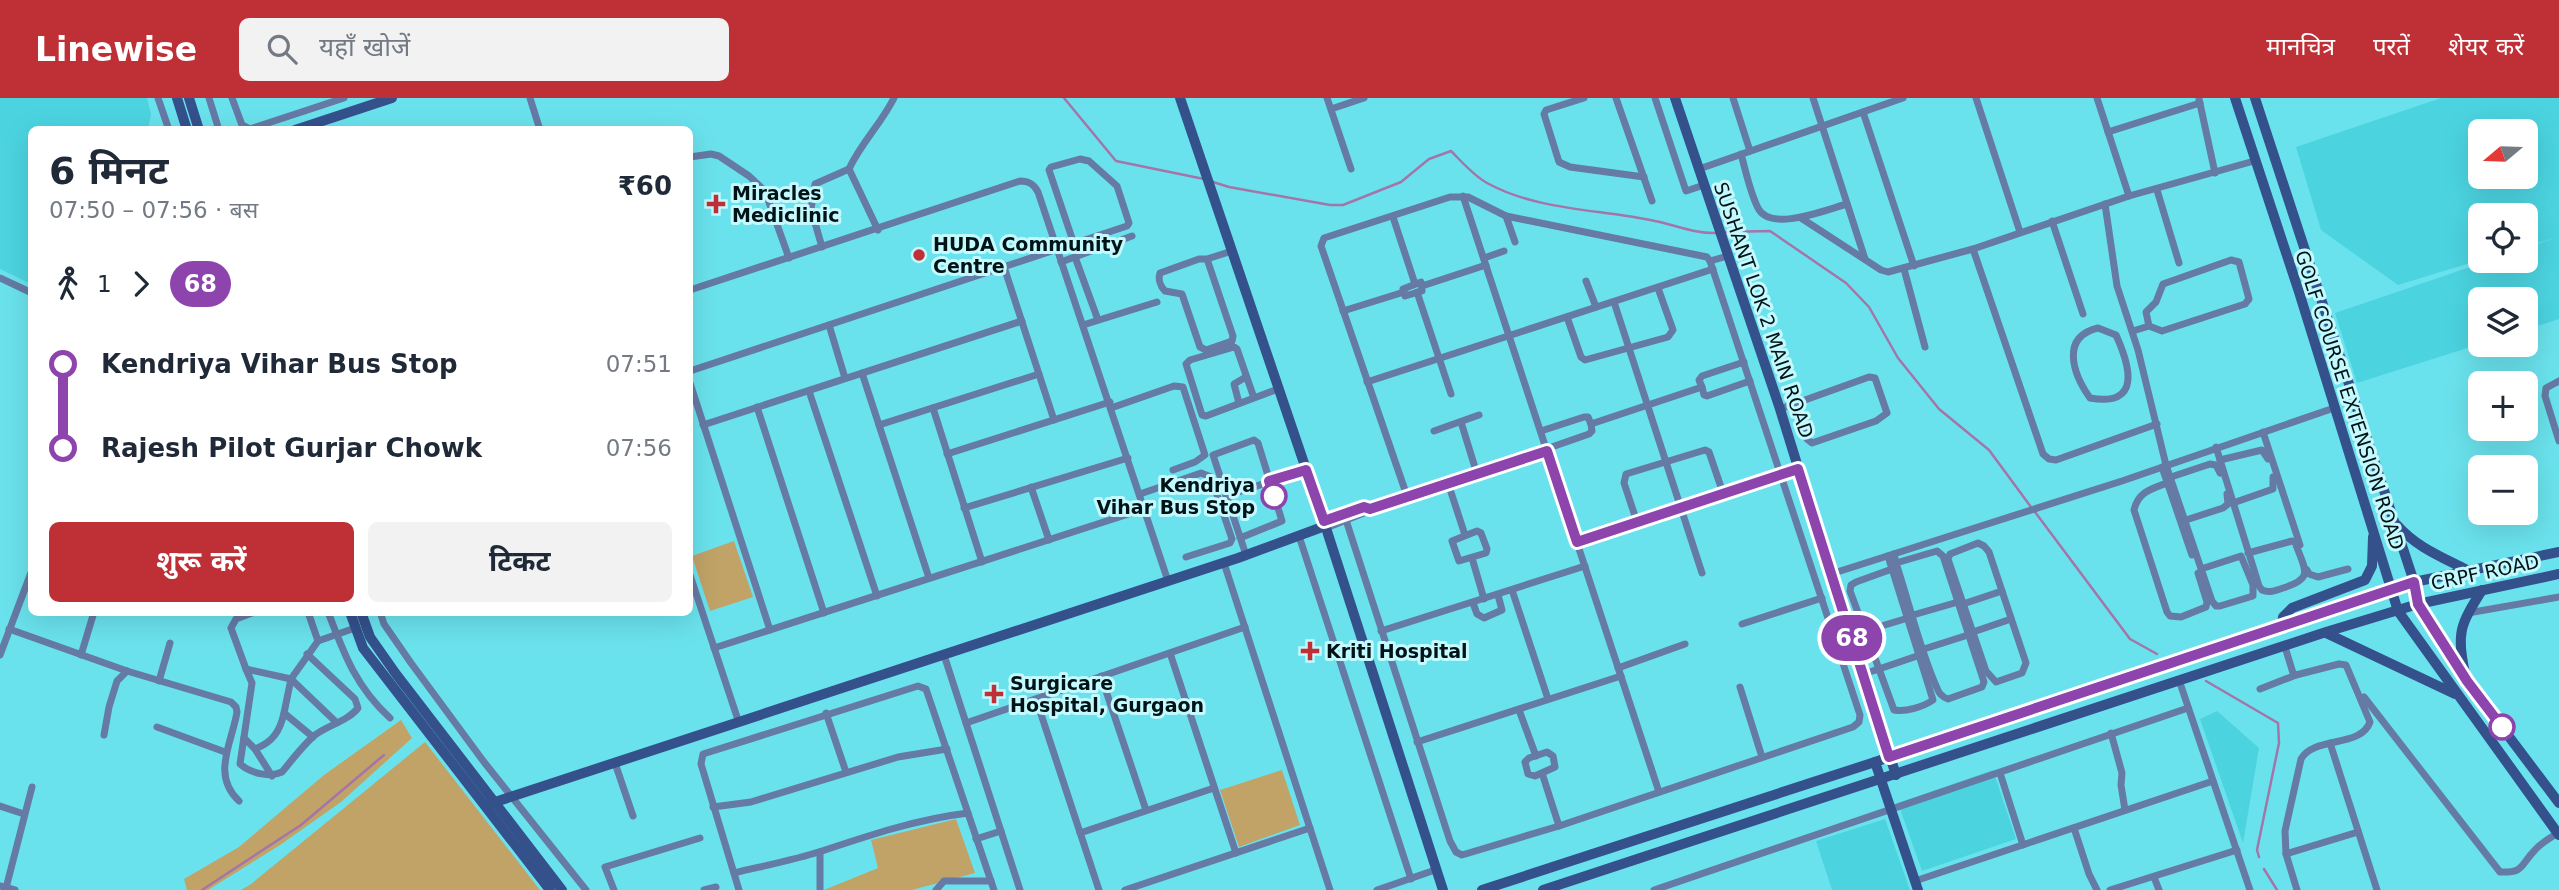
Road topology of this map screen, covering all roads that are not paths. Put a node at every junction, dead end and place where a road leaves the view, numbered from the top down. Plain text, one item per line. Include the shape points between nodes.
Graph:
1 (158, 98) edge
2 (177, 98) edge
3 (189, 98) edge
4 (209, 98) edge
5 (232, 98) edge
6 (344, 98) edge
7 (392, 98) edge
8 (530, 98) edge
9 (894, 98) edge
10 (1180, 98) edge
11 (1327, 98) edge
12 (1364, 98) edge
13 (1584, 98) edge
14 (1616, 98) edge
15 (1655, 98) edge
16 (1675, 98) edge
17 (1733, 98) edge
18 (1813, 98) edge
19 (1903, 98) edge
20 (1976, 98) edge
21 (2097, 98) edge
22 (2235, 98) edge
23 (2255, 98) edge
24 (2199, 100) edge
25 (1331, 109) junction
26 (1863, 112) junction
27 (168, 126) edge
28 (186, 126) edge
29 (198, 126) edge
30 (218, 126) edge
31 (244, 126) edge
32 (259, 126) edge
33 (307, 126) edge
34 (539, 126) edge
35 (1823, 126) junction
36 (2108, 132) junction
37 (1750, 152) junction
38 (1741, 155) junction
39 (693, 157) edge
40 (2254, 161) junction
41 (849, 169) junction
42 (1351, 169) dead end
43 (1699, 169) junction
44 (2215, 173) junction
45 (1644, 177) junction
46 (1704, 185) junction
47 (2157, 190) junction
48 (1463, 196) junction
49 (2129, 196) junction
50 (1652, 201) dead end
51 (1847, 204) junction
52 (2105, 204) junction
53 (811, 209) junction
54 (1506, 216) junction
55 (1393, 217) junction
56 (1801, 218) junction
57 (775, 219) junction
58 (2052, 221) junction
59 (878, 230) junction
60 (2020, 232) junction
61 (1132, 236) dead end
62 (1515, 242) dead end
63 (1074, 244) junction
64 (822, 247) junction
65 (1057, 249) junction
66 (1973, 249) junction
67 (1232, 251) junction
68 (1504, 251) dead end
69 (1728, 256) junction
70 (1076, 257) junction
71 (789, 258) junction
72 (1207, 259) junction
73 (1865, 259) junction
74 (1061, 262) junction
75 (1485, 262) junction
76 (2179, 263) dead end
77 (1711, 265) junction
78 (1914, 266) junction
79 (1004, 267) junction
80 (1904, 269) junction
81 (0, 278) edge
82 (1586, 281) dead end
83 (1418, 287) junction
84 (1658, 288) junction
85 (693, 289) edge
86 (28, 291) edge
87 (1157, 302) dead end
88 (1614, 302) junction
89 (1596, 307) junction
90 (1343, 311) junction
91 (2083, 314) dead end
92 (1567, 317) junction
93 (1098, 320) junction
94 (1022, 321) junction
95 (829, 325) junction
96 (1083, 325) junction
97 (2149, 326) junction
98 (2133, 331) junction
99 (1509, 335) junction
100 (1926, 347) dead end
101 (1629, 348) junction
102 (2138, 350) junction
103 (2125, 355) junction
104 (1439, 358) junction
105 (1744, 362) junction
106 (693, 370) edge
107 (862, 373) junction
108 (1039, 374) junction
109 (1247, 377) junction
110 (845, 379) junction
111 (1750, 381) junction
112 (2559, 381) edge
113 (1367, 382) junction
114 (1702, 387) junction
115 (1278, 389) junction
116 (808, 390) junction
117 (693, 393) edge
118 (1451, 394) dead end
119 (1254, 398) junction
120 (1240, 403) junction
121 (1796, 403) junction
122 (1110, 405) junction
123 (1647, 405) junction
124 (757, 407) junction
125 (933, 408) junction
126 (2334, 408) junction
127 (1780, 409) junction
128 (1479, 415) dead end
129 (1054, 420) junction
130 (1461, 422) junction
131 (1591, 424) junction
132 (2157, 424) junction
133 (703, 425) junction
134 (879, 425) junction
135 (1434, 430) dead end
136 (1541, 431) junction
137 (2263, 432) junction
138 (2559, 441) edge
139 (2216, 447) junction
140 (1547, 450) junction
141 (947, 454) junction
142 (1128, 458) junction
143 (2220, 460) junction
144 (1665, 463) junction
145 (2164, 466) junction
146 (1798, 469) junction
147 (1173, 470) dead end
148 (1306, 470) junction
149 (1478, 474) junction
150 (1779, 475) junction
151 (2169, 480) junction
152 (1269, 481) junction
153 (1448, 483) junction
154 (1031, 487) junction
155 (1723, 493) junction
156 (1140, 494) junction
157 (1226, 496) junction
158 (1406, 496) junction
159 (2233, 503) junction
160 (964, 508) junction
161 (1681, 508) junction
162 (1144, 509) junction
163 (1370, 509) junction
164 (1346, 520) junction
165 (2186, 520) junction
166 (1637, 522) junction
167 (2394, 522) junction
168 (1325, 525) junction
169 (1959, 534) junction
170 (2374, 534) junction
171 (1465, 535) junction
172 (1299, 536) junction
173 (1240, 538) junction
174 (1049, 540) junction
175 (1577, 542) junction
176 (1964, 548) junction
177 (2559, 552) edge
178 (2248, 553) junction
179 (1246, 555) junction
180 (1186, 557) dead end
181 (1472, 558) junction
182 (1893, 561) junction
183 (982, 562) junction
184 (1224, 563) junction
185 (1585, 566) junction
186 (2202, 569) junction
187 (2348, 569) dead end
188 (2467, 569) junction
189 (1702, 573) dead end
190 (1831, 574) junction
191 (2559, 574) edge
192 (929, 578) junction
193 (28, 580) edge
194 (1168, 581) junction
195 (2414, 582) junction
196 (693, 584) edge
197 (1512, 590) junction
198 (2393, 590) junction
199 (2482, 590) junction
200 (2001, 591) junction
201 (1498, 594) junction
202 (877, 596) junction
203 (2559, 597) edge
204 (1822, 598) junction
205 (1484, 599) junction
206 (1474, 603) junction
207 (1960, 603) junction
208 (2418, 604) junction
209 (2398, 611) junction
210 (2468, 612) junction
211 (824, 613) junction
212 (93, 616) edge
213 (244, 616) edge
214 (309, 616) edge
215 (329, 616) edge
216 (351, 616) edge
217 (362, 616) edge
218 (381, 616) edge
219 (1911, 616) junction
220 (2011, 619) junction
221 (1742, 624) dead end
222 (1245, 627) junction
223 (2282, 627) junction
224 (355, 628) junction
225 (9, 629) junction
226 (770, 630) junction
227 (1381, 631) junction
228 (1865, 631) junction
229 (2326, 632) junction
230 (1971, 633) junction
231 (336, 635) junction
232 (318, 641) junction
233 (170, 643) dead end
234 (1685, 644) dead end
235 (2285, 647) junction
236 (715, 648) junction
237 (1922, 652) junction
238 (1170, 653) junction
239 (307, 654) junction
240 (0, 655) edge
241 (81, 655) junction
242 (944, 655) junction
243 (246, 669) junction
244 (1879, 669) junction
245 (127, 671) junction
246 (1619, 672) junction
247 (1863, 674) junction
248 (2296, 675) junction
249 (1101, 677) junction
250 (291, 679) junction
251 (2179, 680) junction
252 (159, 681) junction
253 (2467, 681) junction
254 (1740, 687) dead end
255 (2356, 688) junction
256 (2260, 689) dead end
257 (2458, 696) junction
258 (1036, 699) junction
259 (1548, 699) junction
260 (2188, 708) junction
261 (1519, 710) junction
262 (284, 713) junction
263 (826, 713) junction
264 (390, 718) dead end
265 (336, 722) junction
266 (739, 723) junction
267 (966, 723) junction
268 (158, 727) dead end
269 (2112, 733) junction
270 (104, 735) dead end
271 (313, 737) junction
272 (244, 738) junction
273 (1417, 742) junction
274 (2330, 743) junction
275 (947, 748) junction
276 (256, 749) junction
277 (225, 752) junction
278 (1536, 756) junction
279 (1762, 757) junction
280 (1889, 757) junction
281 (1875, 762) junction
282 (615, 763) junction
283 (846, 772) junction
284 (1542, 773) junction
285 (2000, 773) junction
286 (1896, 775) junction
287 (272, 776) junction
288 (1880, 779) junction
289 (2213, 781) junction
290 (32, 787) dead end
291 (1214, 788) junction
292 (2548, 789) junction
293 (1659, 792) junction
294 (513, 797) junction
295 (239, 801) dead end
296 (2535, 801) junction
297 (491, 803) junction
298 (2559, 803) edge
299 (0, 806) edge
300 (713, 807) junction
301 (1146, 810) junction
302 (2126, 810) junction
303 (1890, 811) junction
304 (968, 813) junction
305 (24, 814) junction
306 (633, 816) dead end
307 (1559, 826) junction
308 (1310, 828) junction
309 (2074, 828) junction
310 (1001, 831) junction
311 (2358, 832) junction
312 (1080, 833) junction
313 (2558, 834) edge
314 (700, 838) dead end
315 (976, 839) junction
316 (2023, 845) junction
317 (2237, 850) junction
318 (820, 852) junction
319 (1236, 853) junction
320 (2286, 854) junction
321 (1435, 870) junction
322 (734, 873) junction
323 (2154, 877) junction
324 (1411, 879) junction
325 (991, 881) junction
326 (1916, 886) edge
327 (3, 887) edge
328 (716, 887) dead end
329 (15, 890) edge
330 (550, 890) edge
331 (562, 890) edge
332 (586, 890) edge
333 (614, 890) edge
334 (704, 890) edge
335 (739, 890) edge
336 (820, 890) edge
337 (936, 890) edge
338 (994, 890) edge
339 (1020, 890) edge
340 (1099, 890) edge
341 (1125, 890) edge
342 (1331, 890) edge
343 (1377, 890) edge
344 (1443, 890) edge
345 (1482, 890) edge
346 (1543, 890) edge
347 (1654, 890) edge
348 (2097, 890) edge
349 (2110, 890) edge
350 (2159, 890) edge
351 (2250, 890) edge
352 (2297, 890) edge
353 (2376, 890) edge

1 - 27 street
2 - 28 main road
3 - 29 main road
4 - 30 street
5 - 31 street
6 - 32 street
7 - 33 main road
8 - 34 street
9 - 41 street
10 - 67 main road
11 - 25 street
12 - 25 street
13 - 45 street via 1544,114 1559,162
14 - 45 street
15 - 46 street via 1686,191
16 - 43 main road, SUSHANT LOK 2 MAIN ROAD
17 - 37 street
18 - 35 street
19 - 26 street
20 - 60 street
21 - 36 street
22 - 40 main road, GOLF COURSE EXTENSION ROAD
23 - 167 main road, GOLF COURSE EXTENSION ROAD
24 - 36 street
24 - 44 street
25 - 42 street
26 - 35 street
26 - 78 street
35 - 37 street
35 - 51 street
36 - 49 street
37 - 38 street
38 - 43 street
38 - 56 street via 1761,212 1776,219
39 - 57 street via 719,156 749,176 765,191
40 - 44 street
40 - 126 main road, GOLF COURSE EXTENSION ROAD
41 - 53 street via 815,184
41 - 59 street
43 - 46 main road, SUSHANT LOK 2 MAIN ROAD
44 - 47 street
45 - 50 street
46 - 69 main road, SUSHANT LOK 2 MAIN ROAD
47 - 49 street
47 - 76 street
48 - 54 street
48 - 55 street
48 - 75 street
49 - 52 street
51 - 56 street
51 - 73 street
52 - 58 street
52 - 98 street via 2118,286
53 - 57 street
53 - 64 street
54 - 62 street
54 - 77 street via 1702,256
55 - 83 street
55 - 90 street via 1321,242
56 - 73 street
57 - 71 street
58 - 60 street
58 - 91 street
59 - 64 street
59 - 65 street via 1027,181 1038,192
60 - 66 street
61 - 70 street
63 - 63 street via 1049,170 1080,159 1089,161 1117,186 1129,223
63 - 65 street
64 - 71 street
65 - 74 street
65 - 79 street
66 - 78 street
66 - 132 street via 2043,454 2056,460
67 - 72 street
67 - 115 main road
68 - 75 street
69 - 77 street
69 - 127 main road, SUSHANT LOK 2 MAIN ROAD
70 - 74 street
70 - 93 street
71 - 85 street
72 - 72 street via 1233,336 1232,341 1206,350 1200,347 1182,294 1165,291 1159,276
73 - 80 street via 1888,272
74 - 96 street
75 - 83 street
75 - 99 street
77 - 84 street
77 - 105 street
78 - 80 street
79 - 94 street
79 - 95 street
80 - 100 street
81 - 86 street
82 - 89 street
83 - 90 street
83 - 104 street
84 - 88 street
84 - 101 street via 1672,334
87 - 93 street
88 - 89 street
88 - 101 street
89 - 92 street
90 - 113 street
92 - 99 street
92 - 101 street via 1585,360
93 - 96 street
94 - 107 street
94 - 108 street
95 - 106 street
95 - 110 street
96 - 122 street
97 - 97 street via 2162,331 2245,304 2249,299 2239,262 2231,260 2163,284 2146,312
97 - 98 street
98 - 102 street
99 - 104 street
99 - 136 street
101 - 123 street
102 - 103 street
102 - 132 street
103 - 103 street via 2116,335 2098,328 2085,331 2075,343 2072,357 2090,398 2113,399 2123,394 2129,370
104 - 113 street
104 - 118 street
105 - 111 street
105 - 114 street via 1702,376
107 - 110 street
107 - 134 street
108 - 125 street
108 - 129 street
109 - 119 street
109 - 120 street via 1234,384
109 - 120 street via 1234,347 1186,364 1202,415
110 - 116 street
111 - 114 street via 1707,396
111 - 150 street
112 - 138 street via 2546,388 2545,396
113 - 158 street
114 - 123 street
115 - 119 street
115 - 148 main road
116 - 124 street
116 - 202 street
117 - 133 street
119 - 120 street
121 - 121 street via 1868,377 1878,383 1887,413 1812,443
121 - 127 street
122 - 129 street
122 - 142 street
122 - 147 street via 1183,387 1205,455
123 - 131 street
123 - 144 street
124 - 133 street
124 - 211 street
125 - 134 street
125 - 141 street
126 - 137 street
126 - 170 main road, GOLF COURSE EXTENSION ROAD
127 - 146 main road, SUSHANT LOK 2 MAIN ROAD
128 - 130 street
129 - 141 street
130 - 135 street
130 - 149 street
131 - 136 street via 1584,417
131 - 140 street via 1590,434
132 - 145 street
133 - 226 street
134 - 192 street
136 - 140 street
137 - 139 street
137 - 187 street via 2309,574 2318,577
139 - 143 street
139 - 145 street
140 - 149 street
140 - 175 street
141 - 160 street
142 - 154 street
142 - 156 street
143 - 159 street
143 - 159 street via 2262,450 2272,472 2273,489
144 - 155 street via 1699,450 1709,452
144 - 161 street
144 - 166 street via 1626,474 1623,479
145 - 151 street
145 - 169 street
146 - 150 street
146 - 190 main road, SUSHANT LOK 2 MAIN ROAD
148 - 152 street
148 - 168 main road
149 - 153 street
150 - 155 street
150 - 204 street
151 - 151 street via 2144,492 2134,510 2167,612 2174,618 2200,611 2207,602
151 - 165 street
151 - 165 street via 2210,464 2219,470 2228,503
152 - 157 street
152 - 157 street via 1254,440 1213,454
152 - 173 street via 1282,521
153 - 158 street
153 - 171 street
154 - 160 street
154 - 174 street
155 - 161 street
156 - 162 street
156 - 180 street via 1201,473 1211,477 1232,539
157 - 173 street
158 - 163 street
159 - 178 street
160 - 183 street
161 - 166 street
161 - 189 street
162 - 174 street
162 - 194 street
163 - 164 street
163 - 168 street via 1364,507
164 - 168 street
164 - 227 street
165 - 186 street
166 - 175 street
167 - 188 main road via 2426,549
167 - 195 main road, GOLF COURSE EXTENSION ROAD
168 - 172 main road
168 - 321 main road
169 - 176 street
169 - 182 street
170 - 198 main road, GOLF COURSE EXTENSION ROAD
170 - 223 main road via 2372,566 2365,580 2292,608 2283,617
171 - 181 street via 1452,544 1459,561
171 - 181 street via 1477,531 1487,549
172 - 179 main road
172 - 324 street
173 - 179 street
174 - 183 street
175 - 185 street
176 - 200 street via 1981,544 1987,549
176 - 207 street via 1948,559
177 - 188 main road
178 - 178 street via 2264,592 2301,583 2304,578 2295,542
179 - 184 main road
181 - 205 street
182 - 190 street
182 - 207 street via 1937,551
182 - 219 street
182 - 228 street via 1851,585
183 - 192 street
184 - 194 main road
184 - 222 street
185 - 197 street
185 - 246 street
186 - 186 street via 2241,556 2253,596 2216,606
188 - 195 main road
190 - 247 main road, SUSHANT LOK 2 MAIN ROAD
191 - 199 main road, CRPF ROAD
192 - 202 street
193 - 225 street
194 - 242 main road
195 - 198 main road
195 - 208 main road, GOLF COURSE EXTENSION ROAD
196 - 236 street
197 - 201 street
197 - 259 street
198 - 209 main road, GOLF COURSE EXTENSION ROAD
198 - 223 main road
199 - 208 main road, CRPF ROAD
199 - 210 main road
200 - 207 street
200 - 220 street
201 - 205 street
201 - 206 street via 1502,610 1485,618 1477,614
202 - 211 street
203 - 210 street
204 - 221 street
204 - 279 street via 1859,723
205 - 206 street
206 - 227 street
207 - 219 street
207 - 230 street
208 - 209 main road, CRPF ROAD
208 - 253 main road, GOLF COURSE EXTENSION ROAD
209 - 229 main road, CRPF ROAD
209 - 257 main road, GOLF COURSE EXTENSION ROAD
210 - 253 main road via 2461,625 2460,648
211 - 226 street
212 - 241 street
213 - 243 street via 231,628
214 - 232 street
215 - 231 street
216 - 224 main road
217 - 297 main road via 370,637
218 - 294 street via 411,663
219 - 228 street
219 - 237 street
220 - 230 street
220 - 230 street via 2026,663 2022,673 1992,680
222 - 238 street
222 - 308 street
223 - 280 main road
224 - 231 street
224 - 297 main road via 363,648 387,680
225 - 240 street
225 - 241 street
226 - 236 street
227 - 273 street
228 - 244 street
229 - 235 main road, CRPF ROAD
229 - 257 main road
230 - 237 street
230 - 237 street via 1984,682 1977,689 1942,697
231 - 232 street
231 - 264 street via 354,676
232 - 239 street
233 - 252 street
234 - 246 street
235 - 248 street
235 - 251 main road, CRPF ROAD
236 - 266 street
237 - 244 street
237 - 244 street via 1933,700 1927,704 1894,710
238 - 249 street
238 - 291 street
239 - 250 street
239 - 265 street via 358,704 355,712
241 - 245 street
242 - 266 main road
242 - 267 street
243 - 250 street
243 - 272 street via 252,683
244 - 247 street
245 - 252 street
245 - 270 street via 117,681
246 - 259 street
246 - 293 street
247 - 280 main road, SUSHANT LOK 2 MAIN ROAD
248 - 255 street via 2343,664
248 - 256 street
249 - 258 street
249 - 301 street
250 - 262 street
250 - 265 street
251 - 260 street
251 - 286 main road, CRPF ROAD
252 - 277 street via 236,707
253 - 292 main road, GOLF COURSE EXTENSION ROAD
254 - 279 street
255 - 274 street via 2369,716 2368,729
255 - 313 street via 2500,872 2521,869 2534,850
257 - 296 main road, GOLF COURSE EXTENSION ROAD
258 - 267 street
258 - 312 street
259 - 261 street
260 - 269 street
260 - 289 street
261 - 273 street
261 - 278 street
262 - 271 street
262 - 276 street via 281,728
263 - 275 street via 922,686
263 - 283 street
263 - 300 street via 703,754 701,764
265 - 271 street
266 - 282 main road
267 - 310 street
268 - 277 street
269 - 285 street
269 - 302 street
271 - 287 street via 282,772
272 - 276 street
272 - 287 street via 242,767
273 - 307 street via 1456,852 1462,855
274 - 311 street
274 - 320 street via 2304,754 2298,764 2284,831
275 - 283 street
275 - 304 street
276 - 287 street
277 - 295 street via 226,783
278 - 284 street via 1525,762 1528,774
278 - 284 street via 1547,752 1553,756 1555,767
279 - 293 street
280 - 281 main road
280 - 286 main road, SUSHANT LOK 2 MAIN ROAD
281 - 288 main road
281 - 345 main road
282 - 294 main road
282 - 306 street
283 - 300 street via 763,799
284 - 307 street
285 - 303 street
285 - 316 street
286 - 288 main road, CRPF ROAD
288 - 303 main road
288 - 346 main road, CRPF ROAD
289 - 302 street
289 - 317 street
290 - 305 street
291 - 301 street
291 - 319 street
292 - 296 main road
292 - 298 main road, GOLF COURSE EXTENSION ROAD
293 - 307 street
294 - 297 main road
294 - 332 street
296 - 313 main road, GOLF COURSE EXTENSION ROAD
297 - 330 main road
297 - 331 main road
299 - 305 street
300 - 322 street
301 - 312 street
302 - 309 street
303 - 326 main road
303 - 347 street
304 - 315 street
304 - 318 street via 872,834
305 - 327 street
308 - 319 street
308 - 342 street
309 - 316 street
309 - 348 street
310 - 315 street
310 - 339 street
311 - 320 street
311 - 353 street
312 - 340 street
314 - 333 street via 605,867
315 - 325 street
316 - 326 street
317 - 323 street
317 - 351 street
318 - 322 street
318 - 336 street
319 - 341 street
320 - 352 street
321 - 324 street
321 - 344 main road
322 - 335 street
323 - 349 street
323 - 350 street
324 - 343 street
325 - 337 street via 944,881
325 - 338 street
327 - 329 street
328 - 334 street

